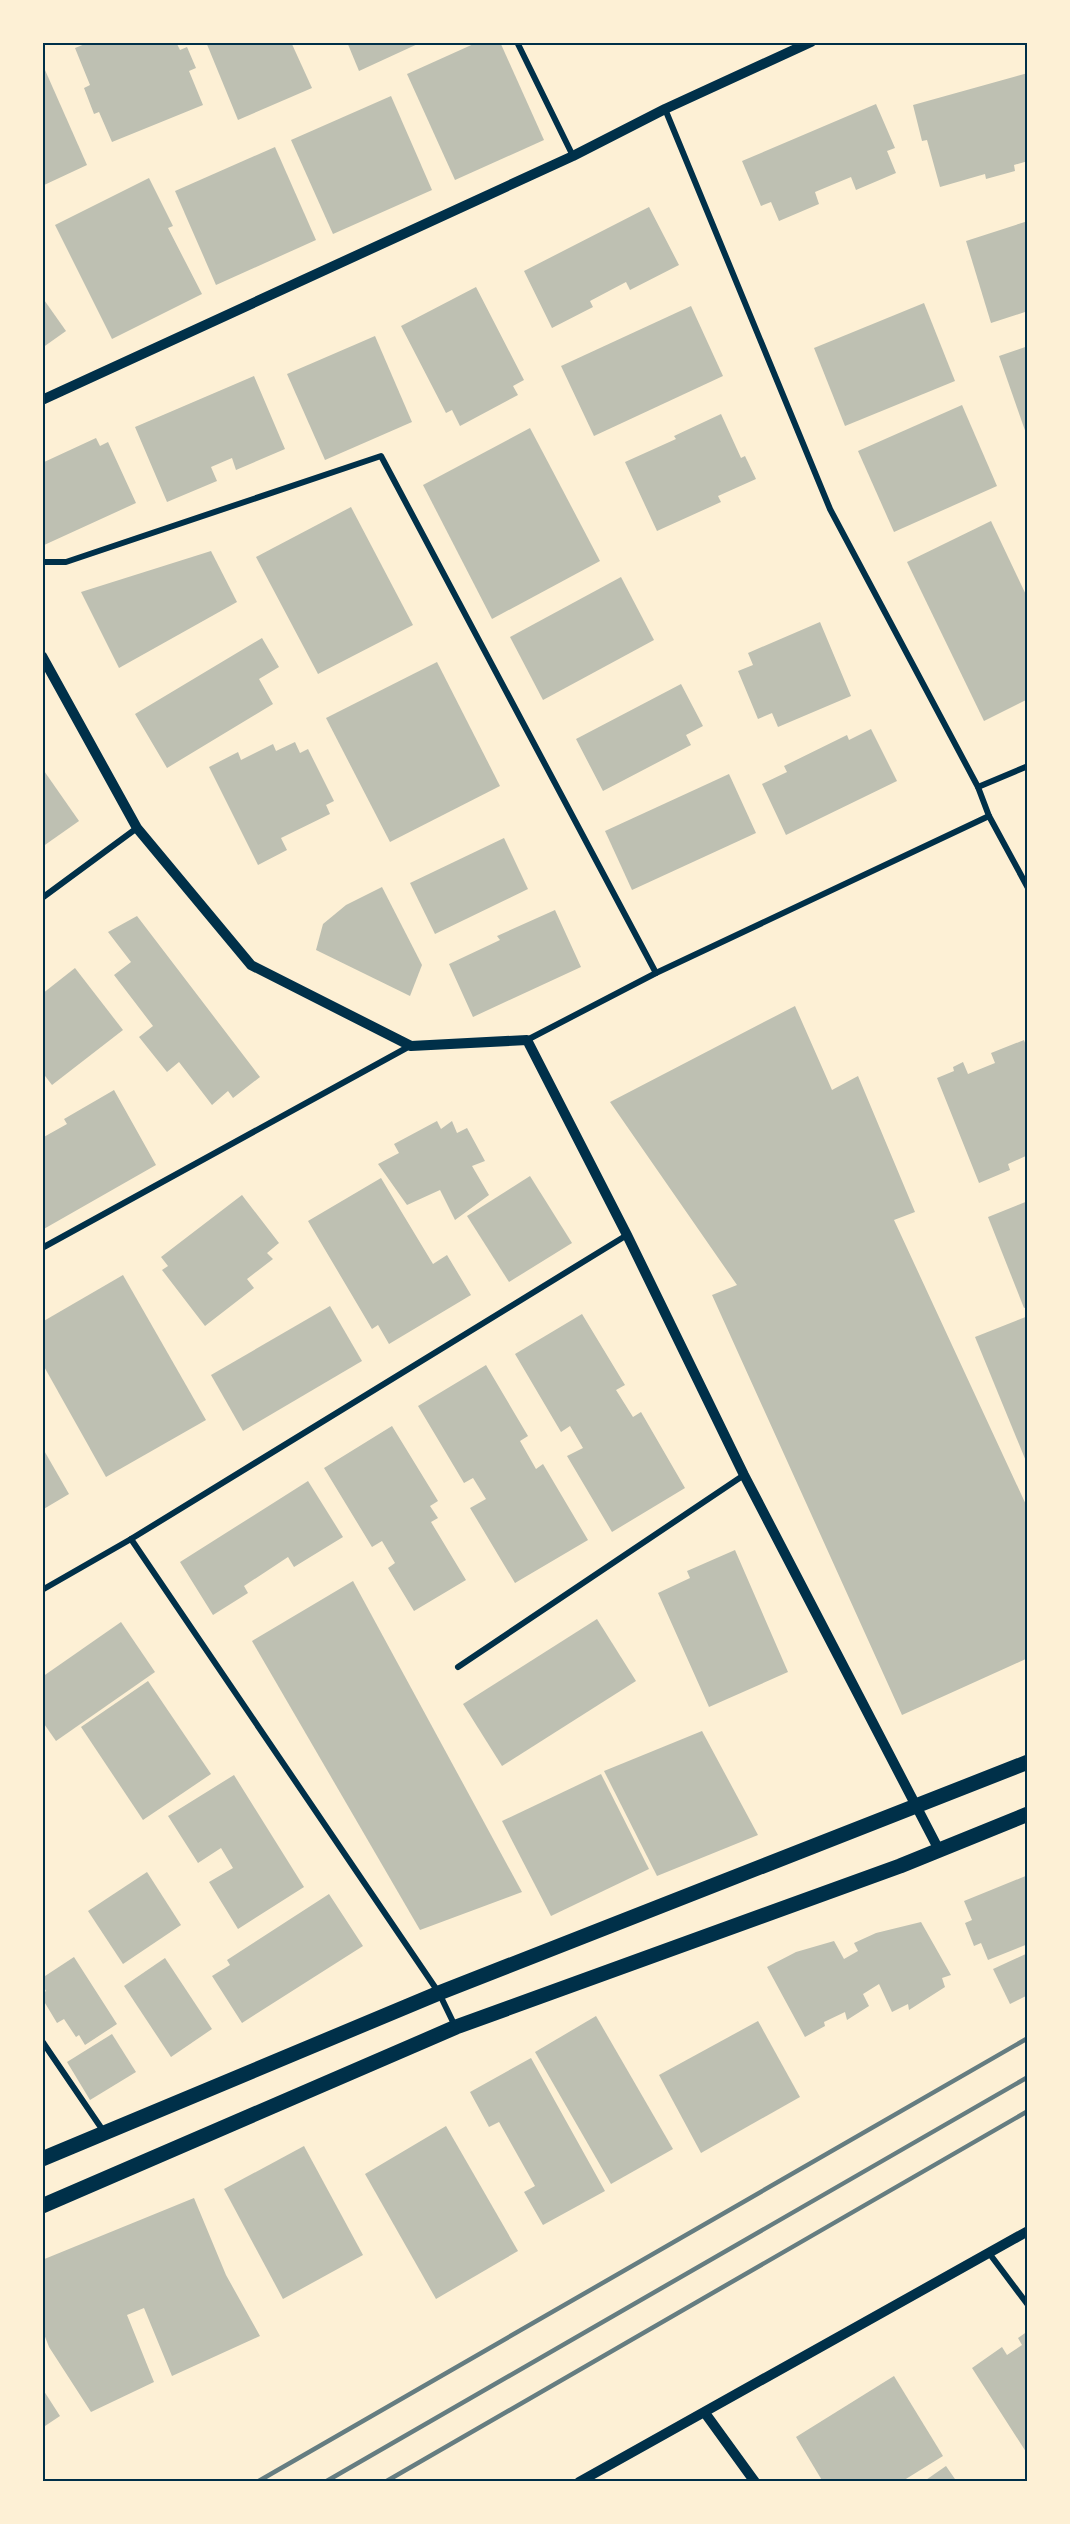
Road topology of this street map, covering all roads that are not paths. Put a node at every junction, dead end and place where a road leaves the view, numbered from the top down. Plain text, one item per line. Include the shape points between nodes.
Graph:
1 (517, 42) edge
2 (812, 42) edge
3 (665, 109) junction
4 (573, 156) junction
5 (42, 400) edge
6 (42, 562) edge
7 (42, 656) edge
8 (1028, 765) edge
9 (978, 788) junction
10 (989, 816) junction
11 (137, 828) junction
12 (1028, 888) edge
13 (42, 898) edge
14 (656, 973) junction
15 (527, 1040) junction
16 (411, 1046) junction
17 (627, 1234) junction
18 (42, 1248) edge
19 (744, 1475) junction
20 (131, 1539) junction
21 (42, 1590) edge
22 (458, 1667) dead end
23 (1028, 1762) edge
24 (917, 1808) junction
25 (1028, 1814) edge
26 (939, 1850) junction
27 (439, 1993) junction
28 (456, 2027) junction
29 (42, 2041) edge
30 (104, 2133) junction
31 (42, 2159) edge
32 (42, 2206) edge
33 (1028, 2231) edge
34 (988, 2253) junction
35 (1028, 2305) edge
36 (705, 2413) junction
37 (579, 2482) edge
38 (755, 2482) edge

1 - 4 street
2 - 3 street
3 - 4 street
3 - 9 street via 830,509
4 - 5 street
6 - 14 street via 66,562 381,456
7 - 11 street
8 - 9 street
9 - 10 street
10 - 12 street
10 - 14 street
11 - 13 street
11 - 16 street via 251,965
14 - 15 street
15 - 16 street
15 - 17 street
16 - 18 street
17 - 19 street
17 - 20 street
19 - 22 street
19 - 24 street
20 - 21 street
20 - 27 street
23 - 24 main road
24 - 26 street
24 - 27 main road
25 - 26 main road
26 - 28 main road
27 - 28 street
27 - 30 main road
28 - 32 main road
29 - 30 street
30 - 31 main road
33 - 34 street
34 - 35 street
34 - 36 street
36 - 37 street
36 - 38 street

